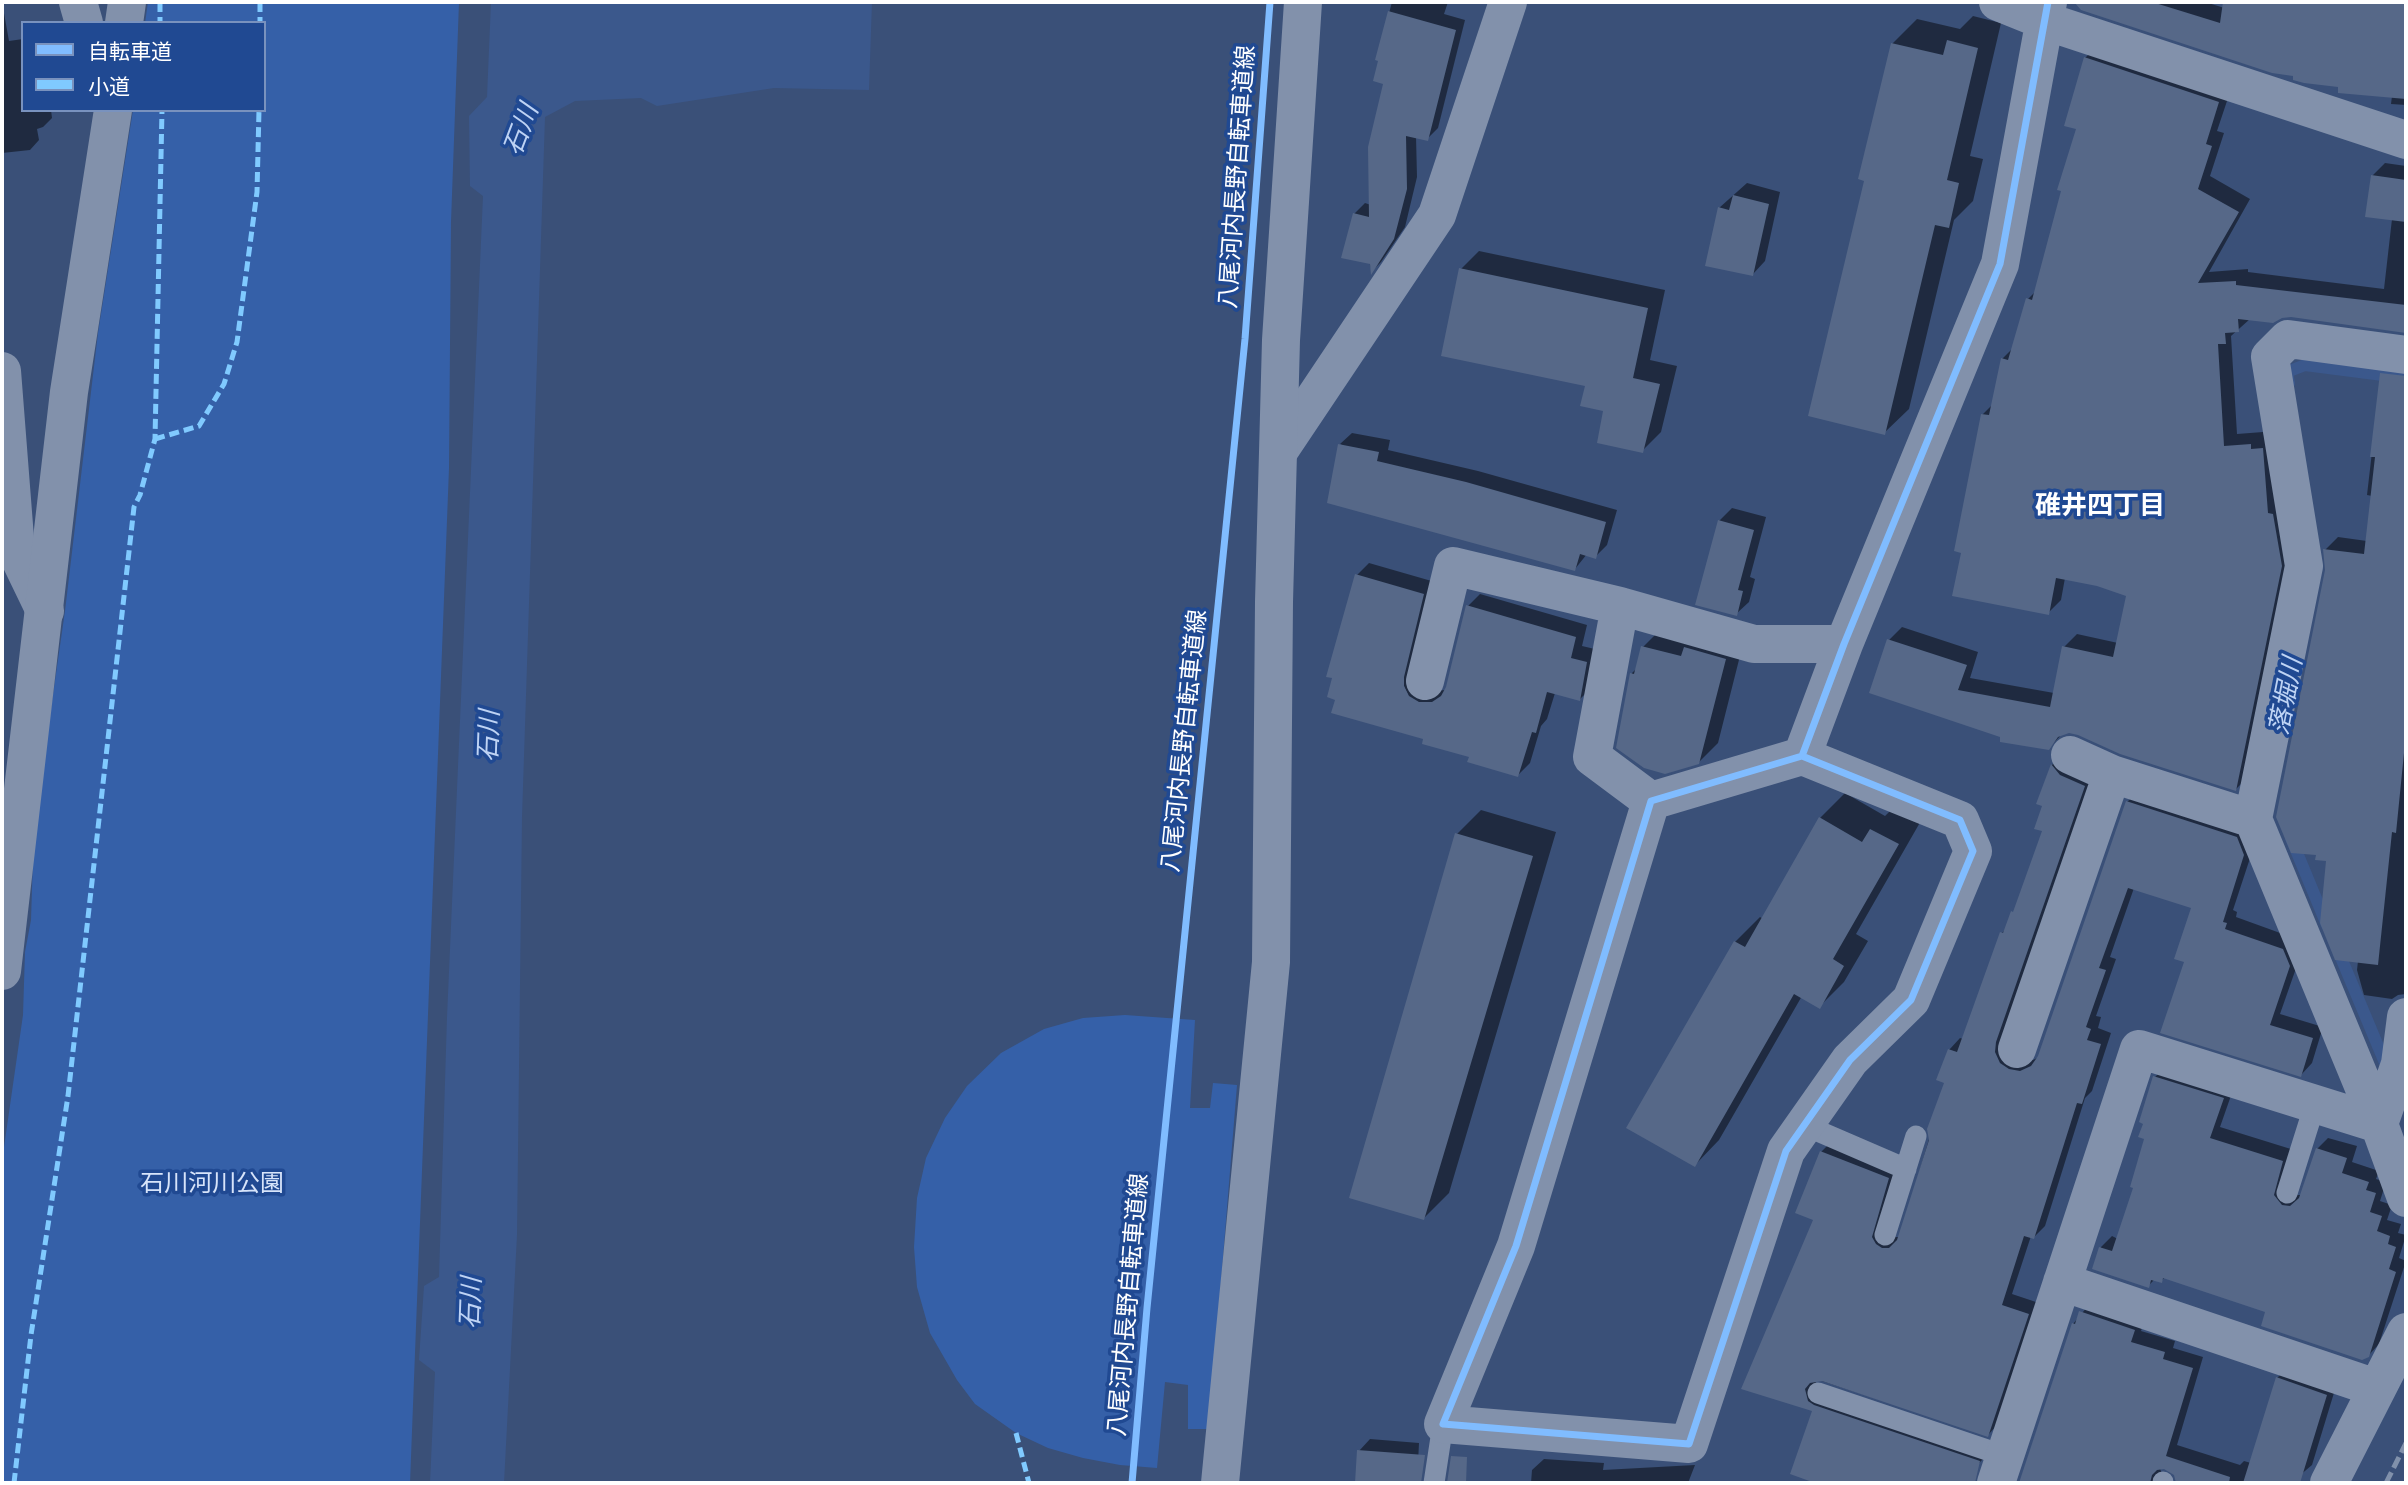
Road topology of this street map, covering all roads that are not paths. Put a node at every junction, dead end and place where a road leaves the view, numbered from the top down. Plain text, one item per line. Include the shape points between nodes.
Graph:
1 (78, 2) edge
2 (127, 2) edge
3 (1303, 2) edge
4 (1508, 2) edge
5 (1998, 2) edge
6 (2046, 11) edge
7 (83, 21) edge
8 (124, 21) edge
9 (113, 112) edge
10 (2406, 140) edge
11 (2406, 355) edge
12 (2, 371) edge
13 (1279, 451) junction
14 (9, 551) edge
15 (1620, 606) junction
16 (45, 611) junction
17 (1844, 644) junction
18 (1425, 681) dead end
19 (2070, 755) dead end
20 (1802, 756) junction
21 (2112, 774) junction
22 (1651, 801) junction
23 (11, 812) edge
24 (2253, 819) junction
25 (2, 971) edge
26 (2406, 1017) edge
27 (2017, 1049) dead end
28 (2394, 1088) edge
29 (2315, 1104) junction
30 (1804, 1125) junction
31 (1916, 1136) dead end
32 (1906, 1169) junction
33 (2287, 1193) dead end
34 (2406, 1198) edge
35 (1885, 1235) dead end
36 (2062, 1282) junction
37 (2406, 1332) edge
38 (2376, 1388) junction
39 (1818, 1393) dead end
40 (1443, 1424) junction
41 (2001, 1470) edge
42 (1220, 1483) edge
43 (1434, 1483) edge
44 (2329, 1483) edge

1 - 7 street
2 - 8 street
3 - 13 street via 1281,340
4 - 13 street via 1437,215
5 - 6 street
6 - 10 street
6 - 17 street via 2000,264
9 - 16 street via 69,392
11 - 24 street via 2288,340 2270,357 2304,566
12 - 14 street
13 - 42 street via 1272,962
14 - 16 street
15 - 17 street via 1754,644
15 - 18 street via 1453,566
15 - 22 street via 1592,757
16 - 23 street
17 - 20 street
19 - 21 street
20 - 22 street
20 - 30 street via 1960,820 1973,851 1911,1000 1850,1060
21 - 24 street
21 - 27 street
22 - 40 street via 1516,1246
23 - 25 street
24 - 28 street
26 - 28 street
28 - 29 street
28 - 34 street
29 - 33 lane
29 - 36 street via 2139,1049
30 - 32 lane
30 - 40 street via 1786,1151 1689,1444
31 - 32 lane
32 - 35 lane
36 - 38 street
36 - 41 street
37 - 38 street
38 - 44 street
39 - 41 lane
40 - 43 lane

